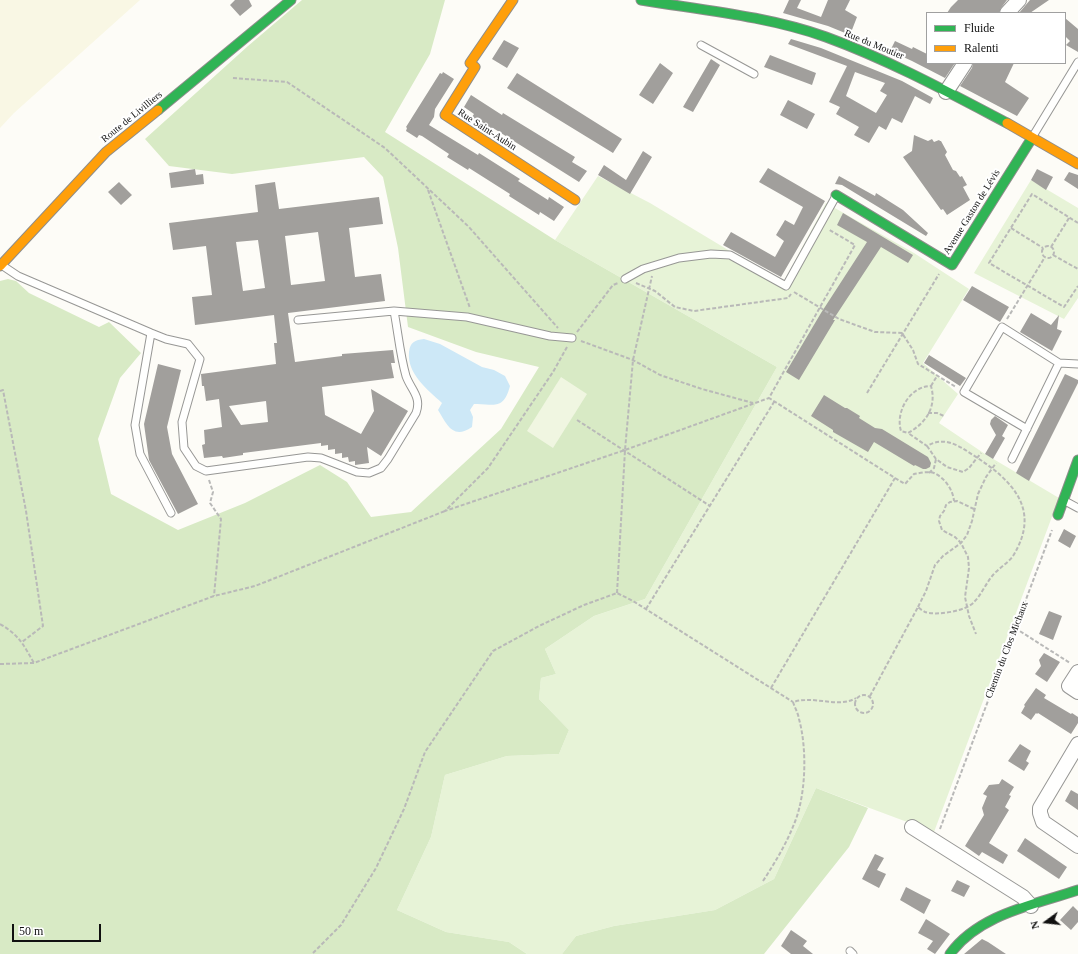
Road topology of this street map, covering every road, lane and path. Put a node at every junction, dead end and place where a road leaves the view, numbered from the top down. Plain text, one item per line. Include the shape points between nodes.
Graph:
1 (291, 0) edge
2 (513, 0) edge
3 (642, 0) edge
4 (726, 0) edge
5 (1019, 0) edge
6 (1008, 12) edge
7 (724, 14) junction
8 (701, 45) dead end
9 (1078, 62) edge
10 (964, 64) edge
11 (754, 74) dead end
12 (233, 78) dead end
13 (946, 92) junction
14 (1032, 138) junction
15 (1078, 164) edge
16 (428, 189) junction
17 (836, 195) joint
18 (576, 200) dead end
19 (1069, 218) junction
20 (1078, 223) edge
21 (820, 224) junction
22 (1011, 228) junction
23 (1051, 247) junction
24 (1043, 248) junction
25 (1053, 255) junction
26 (1045, 257) junction
27 (947, 262) junction
28 (1, 266) edge
29 (654, 266) junction
30 (1078, 269) edge
31 (625, 278) junction
32 (1027, 285) junction
33 (1078, 286) edge
34 (649, 288) junction
35 (818, 307) junction
36 (394, 311) junction
37 (474, 319) junction
38 (298, 320) dead end
39 (1002, 327) junction
40 (151, 333) junction
41 (902, 333) junction
42 (569, 338) junction
43 (633, 360) junction
44 (1059, 363) junction
45 (1078, 364) edge
46 (937, 376) junction
47 (931, 386) junction
48 (0, 391) edge
49 (964, 392) junction
50 (867, 393) dead end
51 (769, 398) junction
52 (774, 402) junction
53 (753, 403) junction
54 (928, 413) junction
55 (944, 416) dead end
56 (577, 420) dead end
57 (1027, 429) junction
58 (908, 433) junction
59 (927, 446) junction
60 (625, 450) junction
61 (981, 453) dead end
62 (978, 458) junction
63 (936, 459) junction
64 (1012, 459) dead end
65 (1078, 460) edge
66 (996, 463) dead end
67 (993, 468) junction
68 (206, 471) junction
69 (929, 473) junction
70 (895, 478) junction
71 (1064, 500) junction
72 (954, 501) junction
73 (710, 506) junction
74 (1078, 508) edge
75 (974, 509) junction
76 (445, 511) junction
77 (171, 513) dead end
78 (1058, 516) joint
79 (961, 543) junction
80 (617, 593) junction
81 (214, 596) junction
82 (918, 607) junction
83 (967, 608) junction
84 (646, 609) junction
85 (0, 624) edge
86 (1015, 628) junction
87 (976, 634) dead end
88 (22, 642) junction
89 (34, 663) junction
90 (0, 664) edge
91 (1075, 668) edge
92 (771, 688) junction
93 (1078, 692) edge
94 (870, 696) junction
95 (856, 698) junction
96 (792, 702) junction
97 (1078, 744) edge
98 (912, 826) dead end
99 (935, 841) junction
100 (1078, 846) edge
101 (763, 881) dead end
102 (1078, 890) edge
103 (1031, 906) junction
104 (313, 954) edge
105 (950, 954) edge

1 - 28 street, Route de Livilliers via 106,152
2 - 18 street, Rue Saint-Aubin via 470,64 475,67 445,115
3 - 7 street, Rue du Moutier
4 - 7 street
5 - 6 street
7 - 13 street, Rue du Moutier via 768,21 824,37 907,71
8 - 11 lane
9 - 14 lane
10 - 13 street
12 - 16 path via 287,82 385,148
13 - 14 street, Rue du Moutier
14 - 15 street, Rue du Moutier
14 - 27 street, Avenue Gaston de Lévis via 952,265
16 - 37 path
16 - 42 path via 469,227
17 - 21 lane
17 - 27 street, Avenue Gaston de Lévis
19 - 20 path
19 - 22 path via 1032,194
19 - 23 path
21 - 29 lane via 786,286 730,255 711,254 679,258
21 - 35 path via 855,245
22 - 24 path
22 - 32 path via 990,263
23 - 24 path
23 - 25 path
24 - 26 path via 1042,253
25 - 26 path via 1050,258
25 - 30 path
26 - 32 path
27 - 41 path
28 - 40 lane via 18,276
29 - 31 lane
29 - 34 path
31 - 34 path
31 - 42 path via 613,285
32 - 33 path via 1064,307
32 - 39 path
34 - 35 path via 675,307 694,311 788,298 793,291
34 - 43 path
35 - 41 path via 839,319 875,332
35 - 51 path
36 - 37 lane
36 - 38 lane
36 - 68 lane via 406,377 419,406 380,468 369,473 358,472 321,458 308,457
37 - 42 lane
39 - 44 lane
39 - 49 lane
40 - 68 lane via 188,344 200,359 182,422 184,448 196,466
40 - 77 lane via 136,425 140,454
41 - 46 path via 918,364
41 - 50 path
42 - 43 path
42 - 76 path via 553,372 488,468
43 - 53 path via 660,375
43 - 60 path
44 - 45 lane
44 - 57 lane
46 - 47 path
46 - 49 path
47 - 54 path via 932,404
47 - 58 path via 924,386 915,392 907,399 902,409 899,425 901,431
48 - 88 path via 3,390 26,511 43,626
49 - 57 lane
51 - 52 path
51 - 53 path
52 - 70 path
52 - 73 path
53 - 60 path
54 - 55 path
54 - 58 path via 921,424
56 - 60 path
57 - 64 lane
58 - 59 path
59 - 62 path via 934,442 952,443
59 - 63 path
60 - 73 path
60 - 76 path
60 - 80 path
61 - 62 path
62 - 63 path via 963,472 947,467
62 - 67 path
63 - 69 path via 934,468
65 - 71 street
66 - 67 path
67 - 75 path via 978,494
67 - 83 path via 1016,492 1023,506 1023,535 1012,557
68 - 81 path via 213,492 210,503 221,519
69 - 70 path via 914,474 905,484
69 - 72 path via 933,473 949,486
70 - 92 path
71 - 74 lane
71 - 78 street
72 - 75 path
72 - 79 path via 946,505 939,521 942,530
73 - 84 path
75 - 79 path via 967,535
76 - 81 path via 255,586
78 - 86 path, Chemin du Clos Michaux
79 - 82 path via 943,556 935,566
79 - 83 path via 968,557 965,597
80 - 84 path
80 - 104 path via 584,604 493,651 425,752 404,810 376,868 341,925
81 - 89 path
82 - 83 path via 926,612 939,613
82 - 94 path
83 - 87 path
84 - 92 path
85 - 88 path via 12,630
86 - 91 path
86 - 99 path, Chemin du Clos Michaux
88 - 89 path
89 - 90 path
91 - 93 street via 1069,686
92 - 96 path
94 - 95 path via 865,694
94 - 95 path via 874,704 872,709 864,714 856,708
95 - 96 path via 842,703 806,700
96 - 101 path via 799,719 802,737 802,792 797,817 787,840
97 - 100 street via 1040,808 1040,813 1043,822
98 - 99 street
99 - 103 street via 1023,897
102 - 103 street
103 - 105 street via 980,926 960,941

